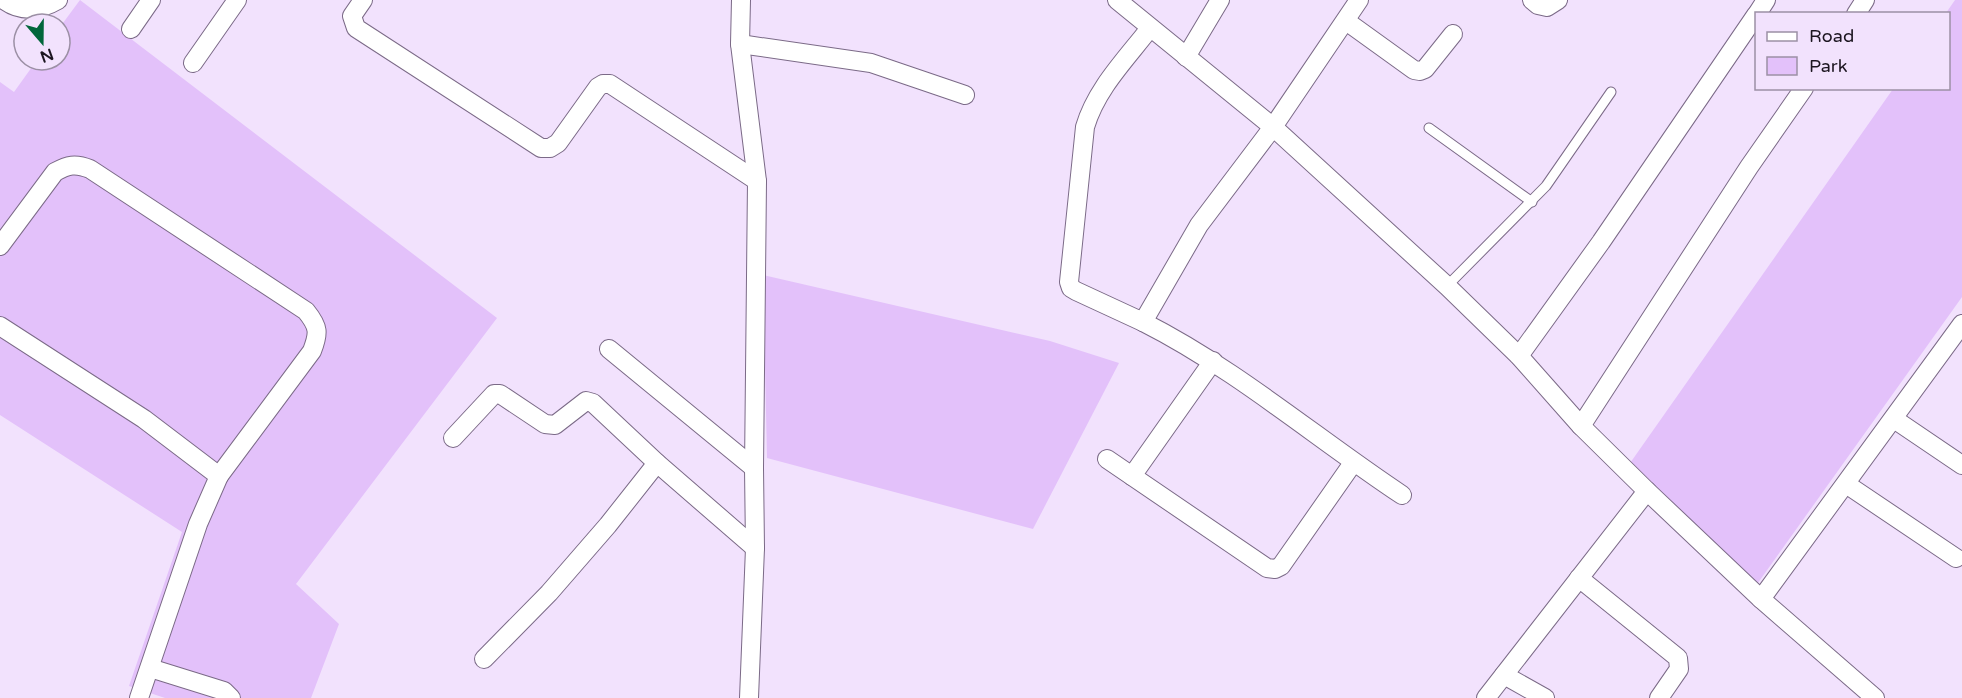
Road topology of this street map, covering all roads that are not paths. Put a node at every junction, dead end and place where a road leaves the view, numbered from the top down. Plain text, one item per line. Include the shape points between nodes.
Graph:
1 (4, 0) edge
2 (58, 0) edge
3 (151, 0) edge
4 (237, 0) edge
5 (363, 0) edge
6 (741, 0) edge
7 (1117, 0) edge
8 (1220, 0) edge
9 (1359, 0) edge
10 (1532, 0) edge
11 (1558, 0) edge
12 (1755, 17) edge
13 (1346, 21) junction
14 (1150, 28) junction
15 (131, 29) dead end
16 (1453, 34) dead end
17 (740, 44) junction
18 (1186, 57) junction
19 (193, 63) dead end
20 (1802, 90) edge
21 (1611, 92) dead end
22 (965, 95) dead end
23 (1273, 127) junction
24 (1429, 128) dead end
25 (757, 181) junction
26 (1532, 202) junction
27 (0, 246) edge
28 (1447, 286) junction
29 (1143, 322) junction
30 (1962, 324) edge
31 (0, 326) edge
32 (609, 349) dead end
33 (1519, 356) junction
34 (1213, 362) junction
35 (1894, 419) junction
36 (1581, 426) junction
37 (453, 438) dead end
38 (1107, 459) dead end
39 (657, 463) junction
40 (1353, 463) junction
41 (1962, 465) edge
42 (754, 468) junction
43 (219, 476) junction
44 (1132, 476) junction
45 (1846, 484) junction
46 (1647, 491) junction
47 (1402, 495) dead end
48 (755, 548) junction
49 (1956, 558) dead end
50 (1579, 579) junction
51 (1761, 599) junction
52 (484, 658) dead end
53 (150, 668) junction
54 (1504, 675) junction
55 (139, 698) edge
56 (231, 698) edge
57 (749, 698) edge
58 (1486, 698) edge
59 (1545, 698) edge
60 (1659, 698) edge
61 (1875, 698) edge

1 - 2 street via 28,9 45,8
3 - 15 street
4 - 19 street
5 - 25 street via 352,16 356,28 541,148 558,143 598,87 610,84
6 - 17 street
7 - 14 street
8 - 18 street
9 - 13 street
10 - 11 street via 1547,7
12 - 33 street
13 - 16 street via 1420,71
13 - 23 street
14 - 18 street
14 - 29 street via 1099,94 1085,127 1069,282 1076,291
17 - 22 street via 871,63
17 - 25 street
18 - 23 street
20 - 36 street
21 - 26 lane
23 - 28 street
23 - 29 street via 1199,225
24 - 26 lane
25 - 42 street
26 - 28 lane
27 - 43 street via 55,172 67,165 78,165 90,169 306,311 315,322 318,336 312,351
28 - 33 street
29 - 34 street
30 - 35 street
31 - 43 street via 144,419
32 - 42 street
33 - 36 street
34 - 40 street
34 - 44 street
35 - 41 street
35 - 45 street
36 - 46 street
37 - 39 street via 494,393 550,425 586,401 593,403
38 - 44 street
39 - 48 street
39 - 52 street via 549,593
40 - 44 street via 1281,566 1275,569 1267,568
40 - 47 street
42 - 48 street
43 - 53 street via 198,524
45 - 49 street
45 - 51 street
46 - 50 street
46 - 51 street
48 - 57 street
50 - 54 street
50 - 60 street via 1678,658 1679,669
51 - 61 street
53 - 55 street
53 - 56 street via 224,691
54 - 58 street
54 - 59 street

